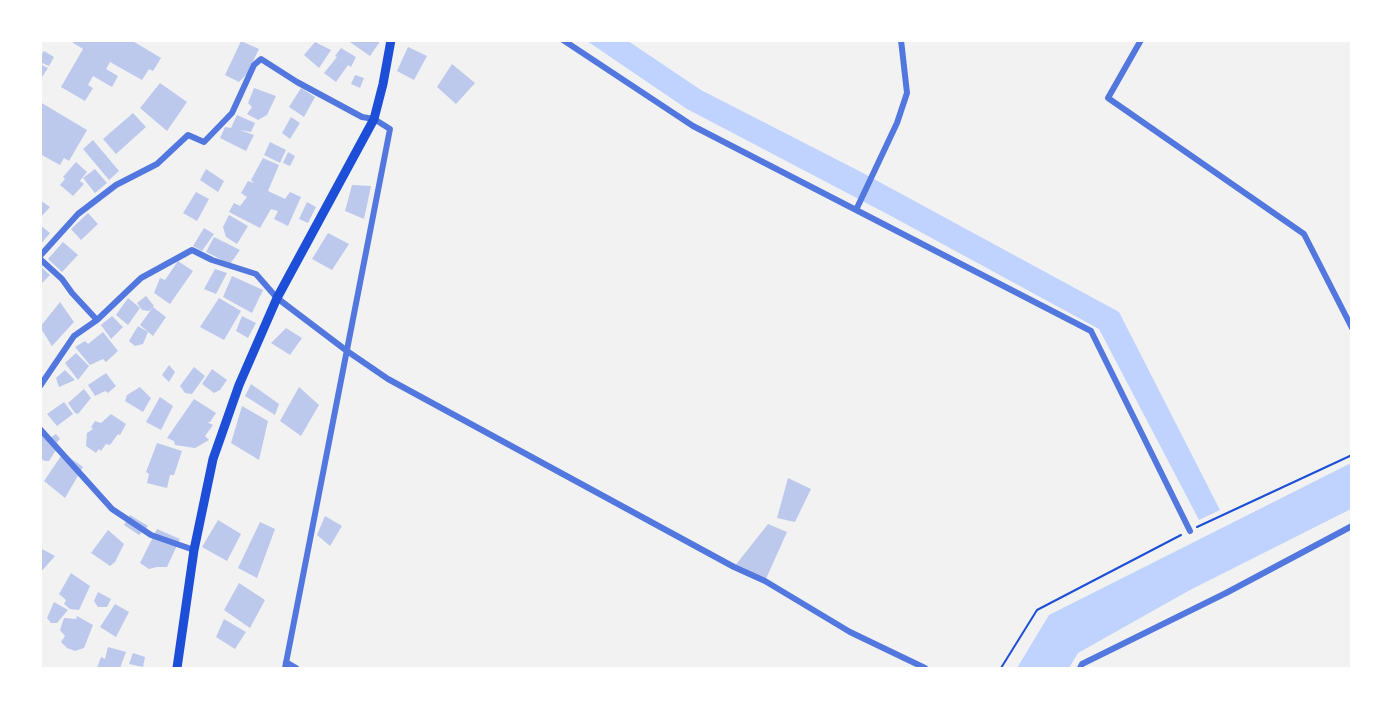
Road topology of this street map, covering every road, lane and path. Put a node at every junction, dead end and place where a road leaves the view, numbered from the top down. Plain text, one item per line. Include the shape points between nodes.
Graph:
1 (391, 40) edge
2 (563, 40) edge
3 (901, 40) edge
4 (1141, 40) edge
5 (374, 119) junction
6 (856, 210) junction
7 (40, 257) edge
8 (277, 298) junction
9 (97, 320) junction
10 (1352, 328) edge
11 (347, 351) junction
12 (40, 386) edge
13 (40, 429) edge
14 (1352, 454) edge
15 (1352, 526) edge
16 (1190, 531) junction
17 (194, 550) junction
18 (285, 665) edge
19 (177, 669) edge
20 (296, 669) edge
21 (925, 669) edge
22 (1001, 669) edge
23 (1080, 669) edge

1 - 5 main road
2 - 6 street via 693,126
3 - 6 street via 907,93
4 - 10 street via 1108,98 1304,234
5 - 7 street via 362,117 261,59 254,65 232,113 204,142 188,135 157,164 116,185 78,214
5 - 8 main road
5 - 11 street via 390,129
6 - 16 street via 1091,332
7 - 9 street
8 - 9 street via 256,274 192,250 141,278
8 - 11 street
8 - 17 main road via 239,385 213,459
9 - 12 street via 74,336
11 - 18 street
11 - 21 street via 388,379 765,581 850,632
13 - 17 street via 112,509 151,535
14 - 16 path
15 - 23 street via 1082,664
16 - 22 path via 1038,610
17 - 19 main road
18 - 20 street

